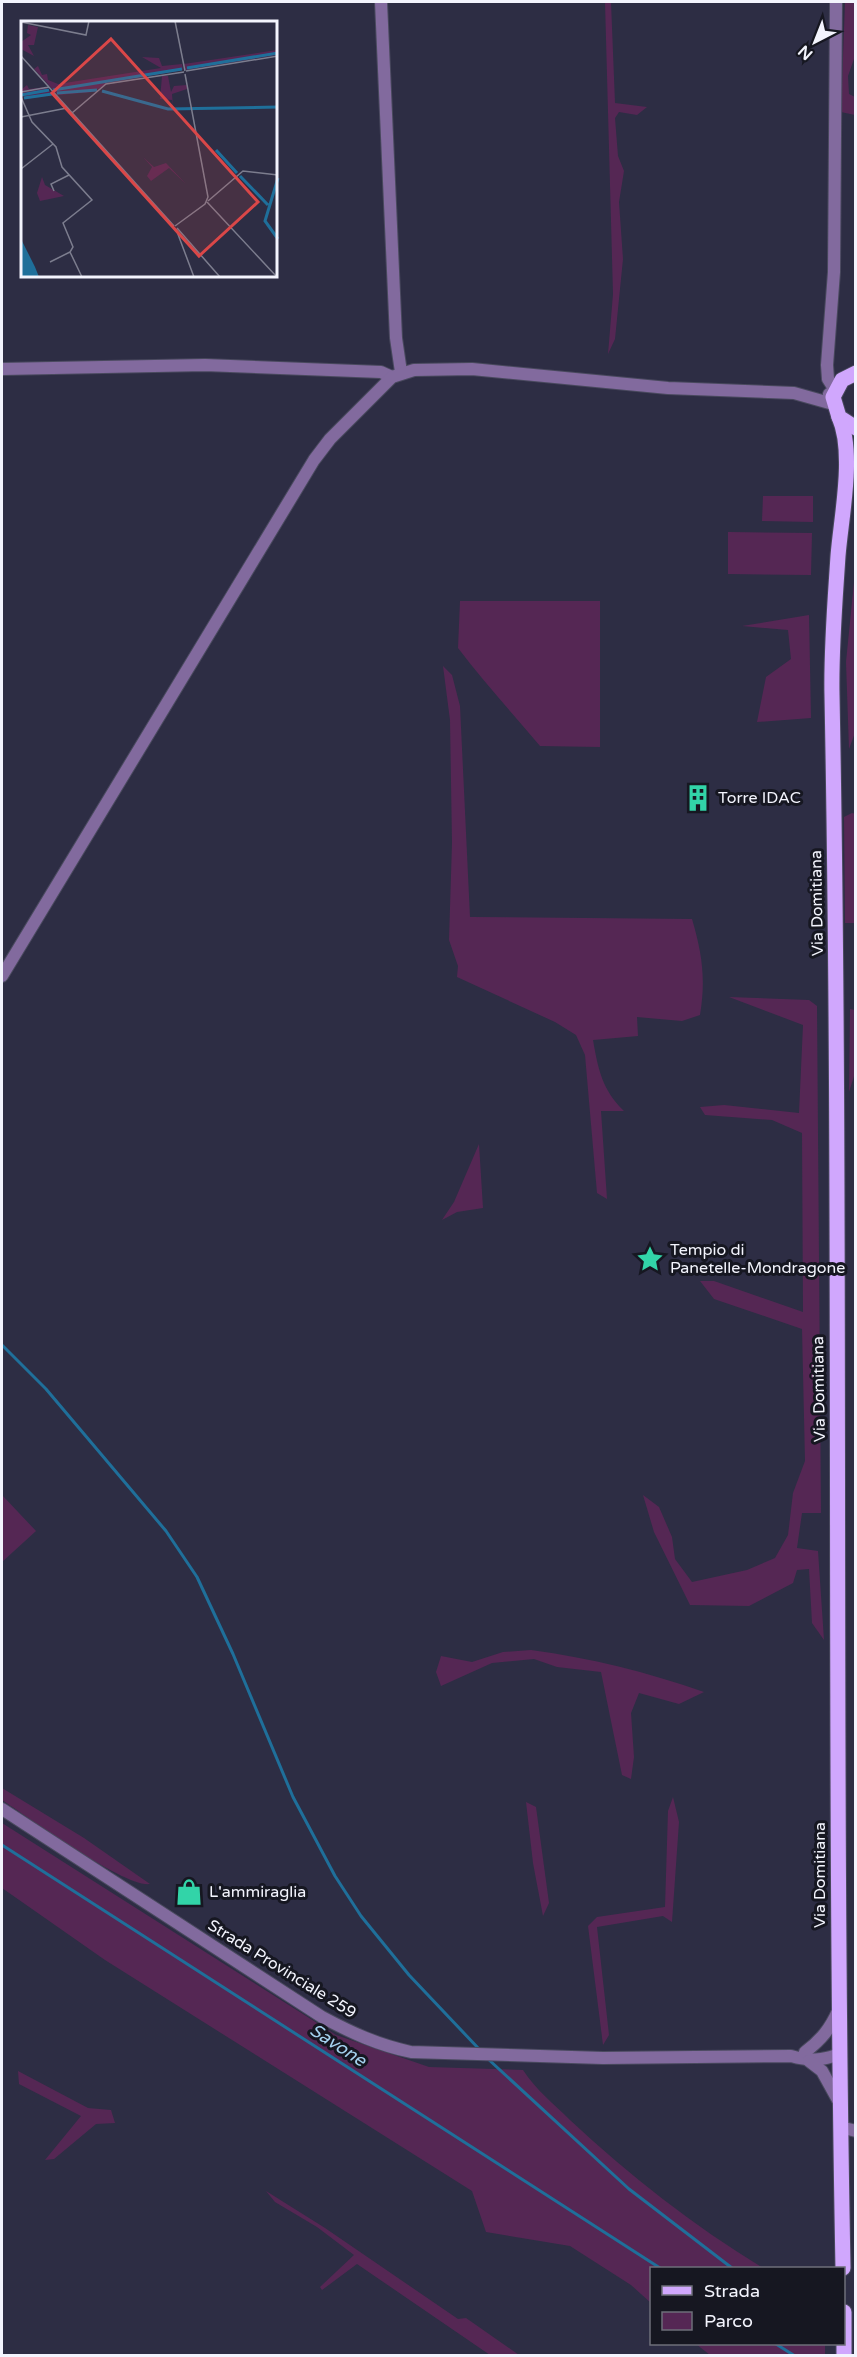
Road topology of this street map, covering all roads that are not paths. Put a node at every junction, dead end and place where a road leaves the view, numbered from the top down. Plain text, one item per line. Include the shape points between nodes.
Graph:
1 (381, 2) edge
2 (836, 2) edge
3 (2, 369) edge
4 (852, 371) edge
5 (396, 375) junction
6 (836, 404) junction
7 (855, 428) edge
8 (855, 466) edge
9 (842, 510) junction
10 (2, 976) edge
11 (2, 1809) edge
12 (838, 2010) junction
13 (839, 2054) junction
14 (807, 2056) junction
15 (840, 2106) junction
16 (840, 2127) junction
17 (855, 2131) edge
18 (843, 2267) edge

1 - 5 street
2 - 6 street via 834,272 827,365
3 - 5 street via 204,365
4 - 6 main road
5 - 6 street via 432,368 472,369 668,388 794,393
5 - 10 street via 330,439 314,460
6 - 7 main road
6 - 9 main road, Via Domitiana via 844,445
8 - 9 main road, Via Domitiana
9 - 12 main road, Via Domitiana via 832,681
11 - 14 street, Strada Provinciale 259 via 322,2017 359,2037 411,2052 603,2058
12 - 13 main road, Via Domitiana
12 - 14 street
13 - 14 street via 826,2059
13 - 15 main road, Via Domitiana
14 - 15 street via 833,2086
15 - 16 main road, Via Domitiana
16 - 17 street
16 - 18 main road, Via Domitiana

